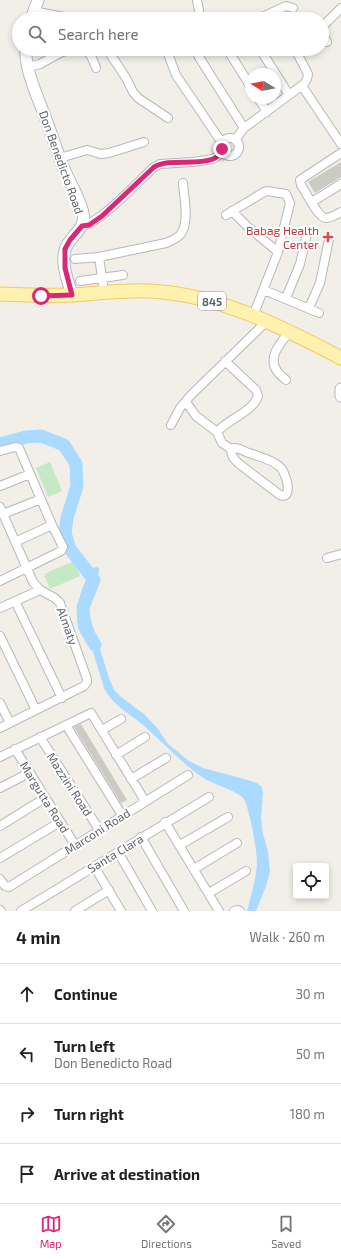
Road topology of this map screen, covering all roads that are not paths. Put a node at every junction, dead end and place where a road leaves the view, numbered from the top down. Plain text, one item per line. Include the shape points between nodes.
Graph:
1 (38, 0) edge
2 (197, 0) edge
3 (293, 8) dead end
4 (341, 8) edge
5 (33, 12) edge
6 (199, 12) edge
7 (279, 12) edge
8 (329, 20) edge
9 (27, 56) edge
10 (55, 56) edge
11 (90, 56) edge
12 (112, 56) edge
13 (168, 56) edge
14 (198, 56) edge
15 (231, 56) edge
16 (264, 56) edge
17 (301, 56) edge
18 (28, 67) junction
19 (96, 68) dead end
20 (245, 78) edge
21 (302, 86) junction
22 (289, 95) junction
23 (262, 104) edge
24 (267, 112) junction
25 (168, 118) dead end
26 (244, 128) junction
27 (235, 140) junction
28 (144, 142) dead end
29 (341, 144) edge
30 (223, 147) junction
31 (341, 152) edge
32 (60, 158) junction
33 (183, 183) dead end
34 (341, 184) edge
35 (312, 202) junction
36 (341, 212) edge
37 (82, 226) junction
38 (306, 238) dead end
39 (329, 239) dead end
40 (278, 252) junction
41 (98, 257) junction
42 (75, 259) dead end
43 (123, 275) dead end
44 (102, 278) junction
45 (80, 281) dead end
46 (264, 290) junction
47 (104, 292) junction
48 (0, 294) edge
49 (72, 295) junction
50 (286, 298) junction
51 (309, 308) junction
52 (319, 313) dead end
53 (253, 316) junction
54 (266, 322) junction
55 (289, 332) junction
56 (341, 358) edge
57 (224, 361) junction
58 (286, 380) dead end
59 (341, 389) edge
60 (341, 396) edge
61 (186, 402) junction
62 (171, 425) dead end
63 (217, 432) junction
64 (231, 449) junction
65 (0, 451) edge
66 (30, 474) junction
67 (0, 486) edge
68 (40, 499) junction
69 (2, 510) edge
70 (52, 525) junction
71 (15, 542) junction
72 (341, 554) edge
73 (327, 558) dead end
74 (27, 568) junction
75 (0, 581) edge
76 (40, 590) junction
77 (15, 601) junction
78 (0, 608) edge
79 (0, 636) edge
80 (62, 698) junction
81 (0, 703) edge
82 (36, 710) junction
83 (122, 719) dead end
84 (10, 723) junction
85 (66, 725) junction
86 (0, 728) edge
87 (102, 730) junction
88 (40, 737) junction
89 (145, 737) dead end
90 (15, 749) junction
91 (116, 755) junction
92 (0, 757) edge
93 (166, 758) dead end
94 (30, 773) junction
95 (188, 776) dead end
96 (131, 779) junction
97 (0, 788) edge
98 (209, 796) dead end
99 (45, 798) junction
100 (145, 801) junction
101 (122, 815) junction
102 (228, 817) dead end
103 (60, 822) junction
104 (165, 822) junction
105 (0, 826) edge
106 (100, 831) junction
107 (141, 837) junction
108 (237, 843) dead end
109 (76, 845) junction
110 (180, 845) junction
111 (118, 852) junction
112 (0, 858) edge
113 (94, 866) junction
114 (194, 869) junction
115 (246, 870) dead end
116 (0, 879) edge
117 (109, 890) junction
118 (209, 893) junction
119 (21, 911) edge
120 (75, 911) edge
121 (121, 911) edge
122 (152, 911) edge
123 (184, 911) edge
124 (219, 911) edge
125 (234, 911) edge
126 (240, 911) edge

1 - 5 street
2 - 6 street
3 - 7 street via 286,6
4 - 8 street
9 - 18 street, Don Benedicto Road
10 - 18 street
11 - 19 street
12 - 25 street via 138,98
13 - 30 street via 176,75
14 - 26 street
15 - 20 street
16 - 22 street
17 - 21 street via 308,74
18 - 32 street, Don Benedicto Road
21 - 22 street
21 - 29 street
22 - 24 street
23 - 24 street
24 - 26 street
26 - 27 street
27 - 30 street via 227,138
27 - 30 street via 238,146 236,153 230,155
28 - 32 street via 109,153 101,154 86,150
30 - 37 street via 213,159 160,164 154,167 102,216 89,225
31 - 35 street via 300,180
32 - 37 street, Don Benedicto Road via 84,214
33 - 41 street via 186,221 184,229 176,239
34 - 35 street
35 - 36 street via 319,215 324,218
37 - 49 street, Don Benedicto Road via 70,240 64,255
38 - 50 street via 300,264
39 - 51 street via 320,283
40 - 40 street via 290,204 286,194 267,191 229,213
40 - 46 street
41 - 42 street
41 - 44 street
43 - 44 street
44 - 45 street
44 - 47 street
46 - 50 street
46 - 53 street
47 - 49 main road, 845
47 - 53 main road, 845 via 151,291 186,295 210,300
48 - 49 main road, 845
50 - 51 street
51 - 52 street
53 - 54 main road, 845
54 - 55 main road, 845
54 - 57 street
55 - 56 main road, 845
55 - 58 street via 273,358 277,372
57 - 61 street
57 - 63 street via 256,390 258,396 254,405
59 - 60 street
61 - 62 street
61 - 63 street via 196,416
63 - 64 street via 222,443
64 - 64 street via 231,454 238,463 280,495 288,494 281,468 275,463 237,448
65 - 66 street via 19,448
66 - 67 street
66 - 68 street
68 - 69 street
68 - 70 street
69 - 71 street, Almaty
70 - 71 street
70 - 74 street via 63,547 61,551
71 - 74 street, Almaty
72 - 73 street
74 - 75 street
74 - 76 street, Almaty
76 - 77 street
76 - 80 street, Almaty via 60,603 86,676 87,682 84,686
77 - 78 street
77 - 80 street
79 - 82 street
80 - 82 street
81 - 84 street
82 - 84 street
83 - 87 street
84 - 86 street
85 - 87 street via 91,712
85 - 88 street
85 - 101 street
87 - 91 street
88 - 90 street
88 - 106 street, Mazzini Road
89 - 91 street
90 - 92 street
90 - 94 street, Margutta Road
91 - 96 street
93 - 96 street
94 - 97 street
94 - 99 street, Margutta Road
95 - 100 street, Marconi Road
96 - 100 street
98 - 104 street, Santa Clara
99 - 103 street, Margutta Road
99 - 105 street
100 - 101 street, Marconi Road
101 - 106 street, Marconi Road
102 - 110 street
103 - 109 street, Margutta Road
103 - 112 street
104 - 107 street, Santa Clara
104 - 110 street
106 - 109 street, Marconi Road
107 - 111 street, Santa Clara
107 - 123 street
108 - 114 street
109 - 116 street, Marconi Road via 7,887
110 - 114 street
111 - 113 street, Santa Clara
111 - 122 street
113 - 117 street
113 - 119 street, Santa Clara
114 - 118 street
115 - 118 street
117 - 120 street
117 - 121 street
118 - 124 street
125 - 126 street

